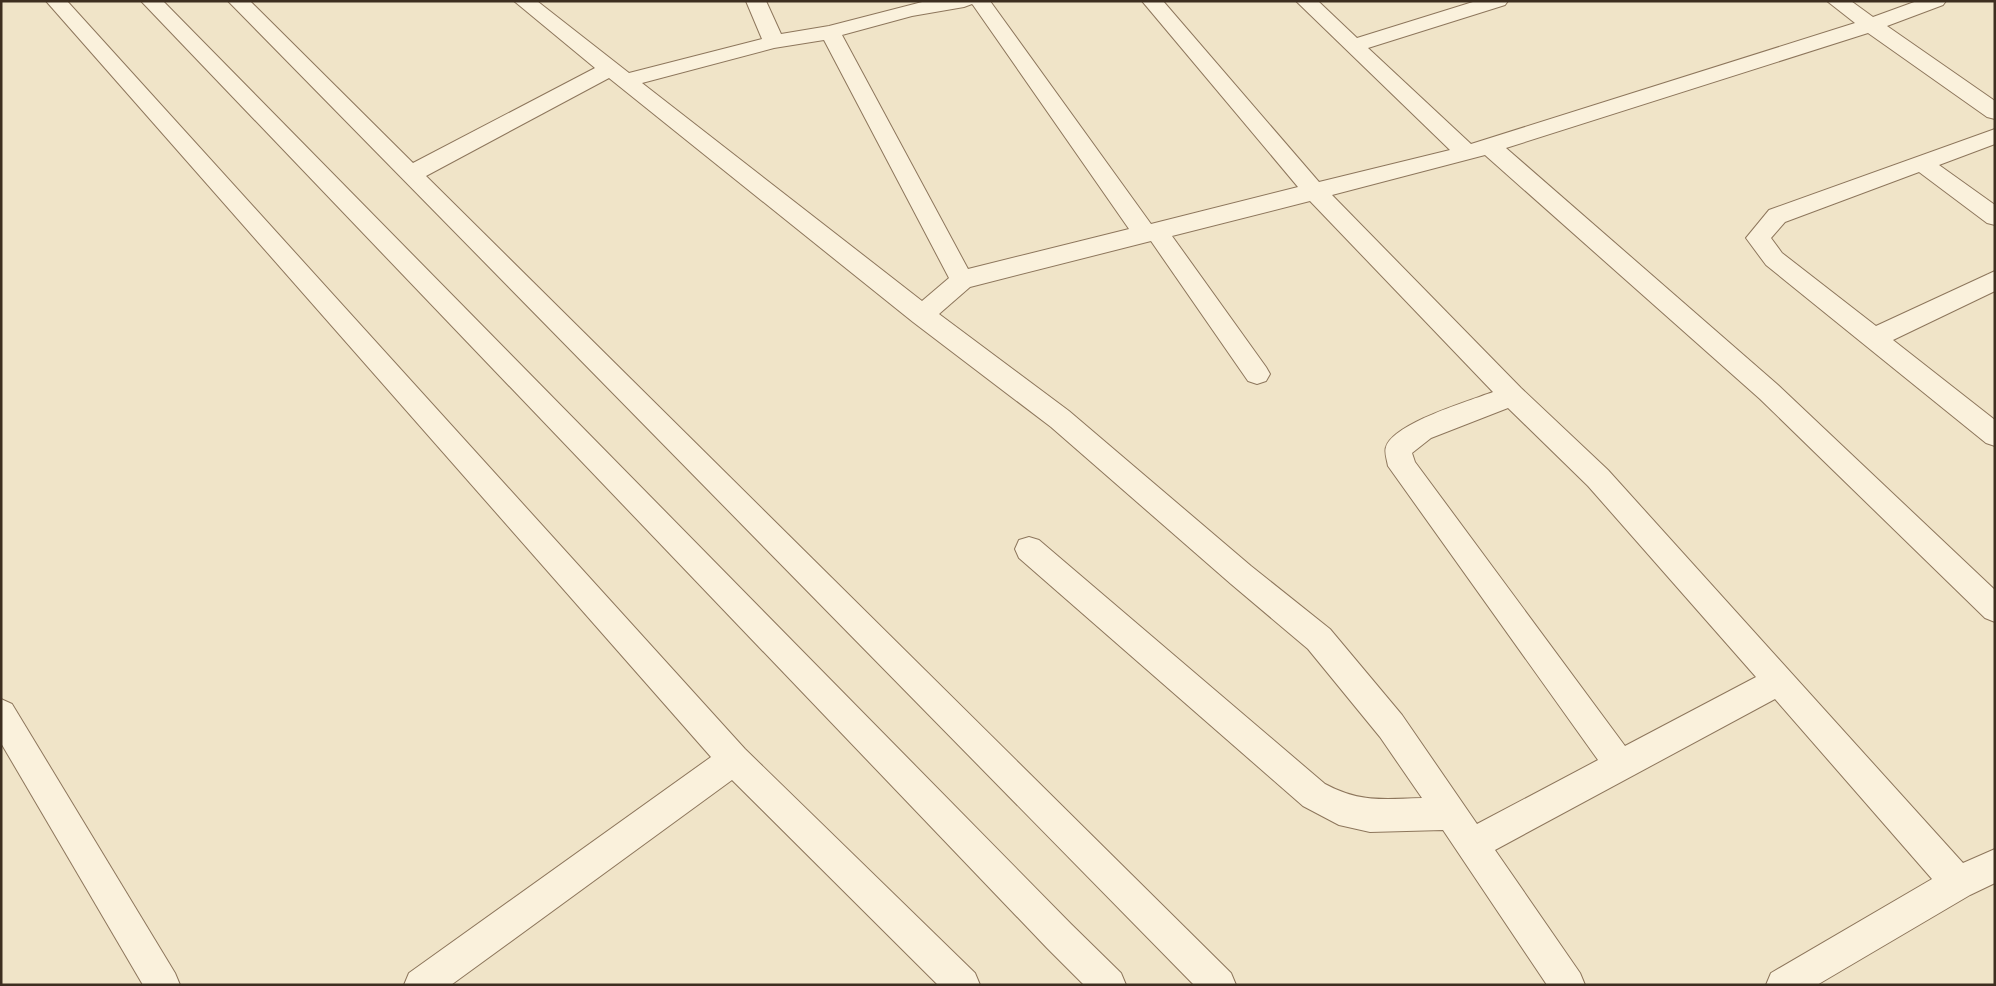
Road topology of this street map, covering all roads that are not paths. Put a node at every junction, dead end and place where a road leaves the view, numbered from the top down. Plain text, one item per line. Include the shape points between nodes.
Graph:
1 (56, 1) edge
2 (151, 1) edge
3 (238, 1) edge
4 (524, 1) edge
5 (756, 1) edge
6 (964, 1) edge
7 (980, 1) edge
8 (1152, 1) edge
9 (1306, 1) edge
10 (1432, 1) edge
11 (1498, 1) edge
12 (1837, 1) edge
13 (1936, 1) edge
14 (909, 6) edge
15 (1449, 16) junction
16 (1871, 25) junction
17 (830, 32) junction
18 (774, 42) junction
19 (1353, 46) junction
20 (618, 75) junction
21 (1995, 112) edge
22 (1995, 136) edge
23 (1478, 149) junction
24 (1921, 163) junction
25 (411, 174) junction
26 (1314, 191) junction
27 (1995, 217) edge
28 (1150, 232) junction
29 (962, 280) junction
30 (1995, 280) edge
31 (922, 315) junction
32 (1874, 338) junction
33 (1257, 374) dead end
34 (1512, 395) junction
35 (1995, 435) edge
36 (1029, 550) dead end
37 (1995, 609) edge
38 (1778, 680) junction
39 (1, 714) edge
40 (734, 760) junction
41 (1620, 765) junction
42 (1451, 814) junction
43 (1472, 844) junction
44 (1995, 866) edge
45 (1958, 883) junction
46 (1788, 984) edge
47 (163, 985) edge
48 (422, 985) edge
49 (963, 985) edge
50 (1109, 985) edge
51 (1219, 985) edge
52 (1568, 985) edge

1 - 40 street
2 - 50 street
3 - 25 street
4 - 20 street
5 - 18 street
6 - 14 street
7 - 28 street
8 - 26 street
9 - 19 street
10 - 15 street
11 - 15 street
12 - 16 street
13 - 16 street
14 - 17 street
15 - 19 street
16 - 21 street
16 - 23 street
17 - 18 street
17 - 29 street
18 - 20 street
19 - 23 street
20 - 25 street
20 - 31 street
22 - 24 street
23 - 26 street
23 - 37 street via 1769,392
24 - 27 street
24 - 32 street via 1777,216 1758,238 1774,259
25 - 51 street
26 - 28 street
26 - 34 street
28 - 29 street
28 - 33 street
29 - 31 street
30 - 32 street
31 - 42 street via 1060,419 1319,639 1391,726
32 - 35 street
34 - 38 street via 1598,478
34 - 41 street via 1422,430 1398,449 1402,466
36 - 42 street via 1314,795 1339,809 1370,816
38 - 41 street
38 - 45 street
39 - 47 street
40 - 48 street
40 - 49 street
41 - 43 street
42 - 43 street
43 - 52 street
44 - 45 street
45 - 46 street

